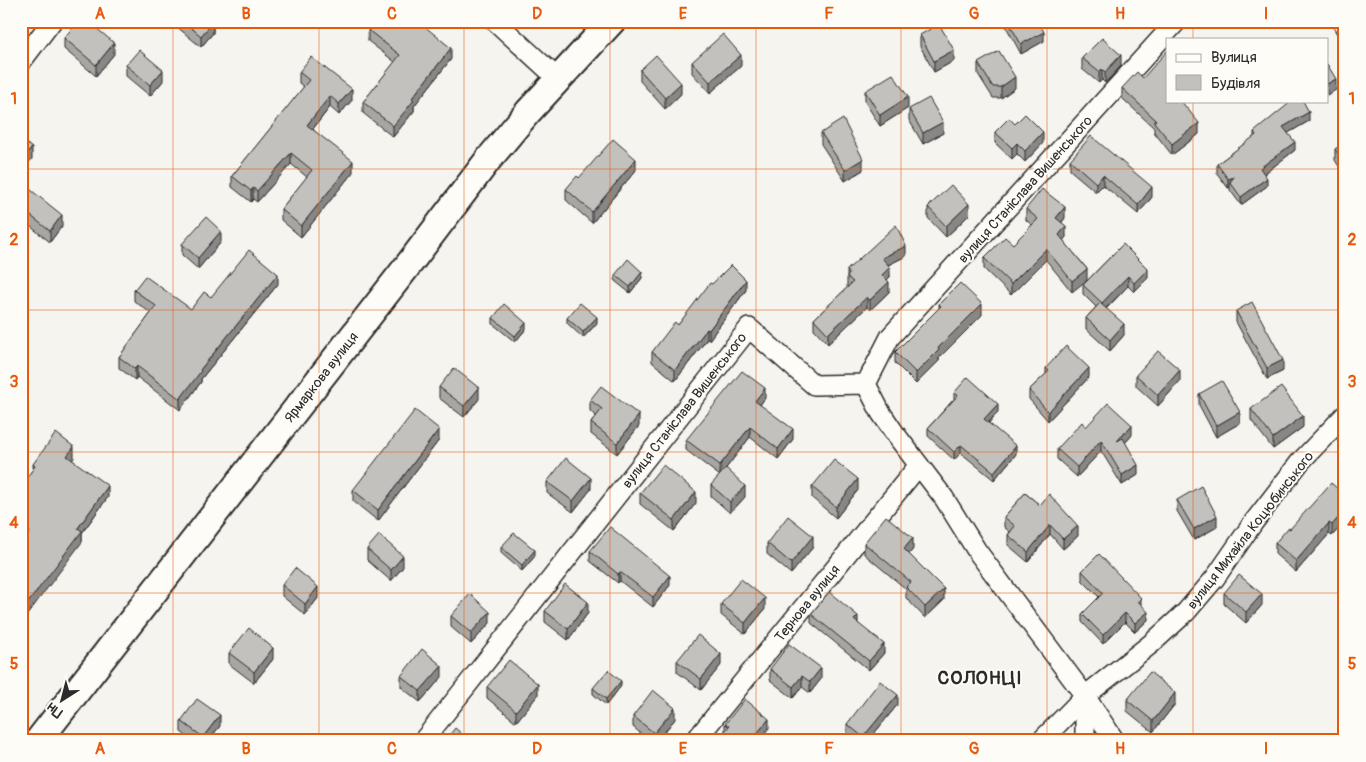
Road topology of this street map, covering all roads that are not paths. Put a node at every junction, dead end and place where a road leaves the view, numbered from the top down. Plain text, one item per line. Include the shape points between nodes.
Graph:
1 (52, 21) edge
2 (495, 21) edge
3 (612, 21) edge
4 (1177, 21) edge
5 (1342, 21) edge
6 (1345, 27) edge
7 (21, 62) edge
8 (558, 79) junction
9 (866, 384) junction
10 (1345, 415) edge
11 (918, 465) junction
12 (1085, 696) junction
13 (38, 741) edge
14 (423, 741) edge
15 (695, 741) edge
16 (1040, 741) edge
17 (1085, 741) edge
18 (1115, 741) edge

1 - 7 street
2 - 8 street
3 - 8 main road, Ярмаркова вулиця
4 - 9 street, вулиця Станіслава Вишенського via 890,337
5 - 6 street
8 - 13 main road, Ярмаркова вулиця via 488,160
9 - 11 street via 881,413
9 - 14 street, вулиця Станіслава Вишенського via 814,385 749,328
10 - 12 street, вулиця Михайла Коцюбинського via 1300,462 1215,578 1186,612
11 - 12 street via 944,498 977,551
11 - 15 street, Тернова вулиця
12 - 16 street, вулиця Михайла Коцюбинського
12 - 17 street
12 - 18 street

